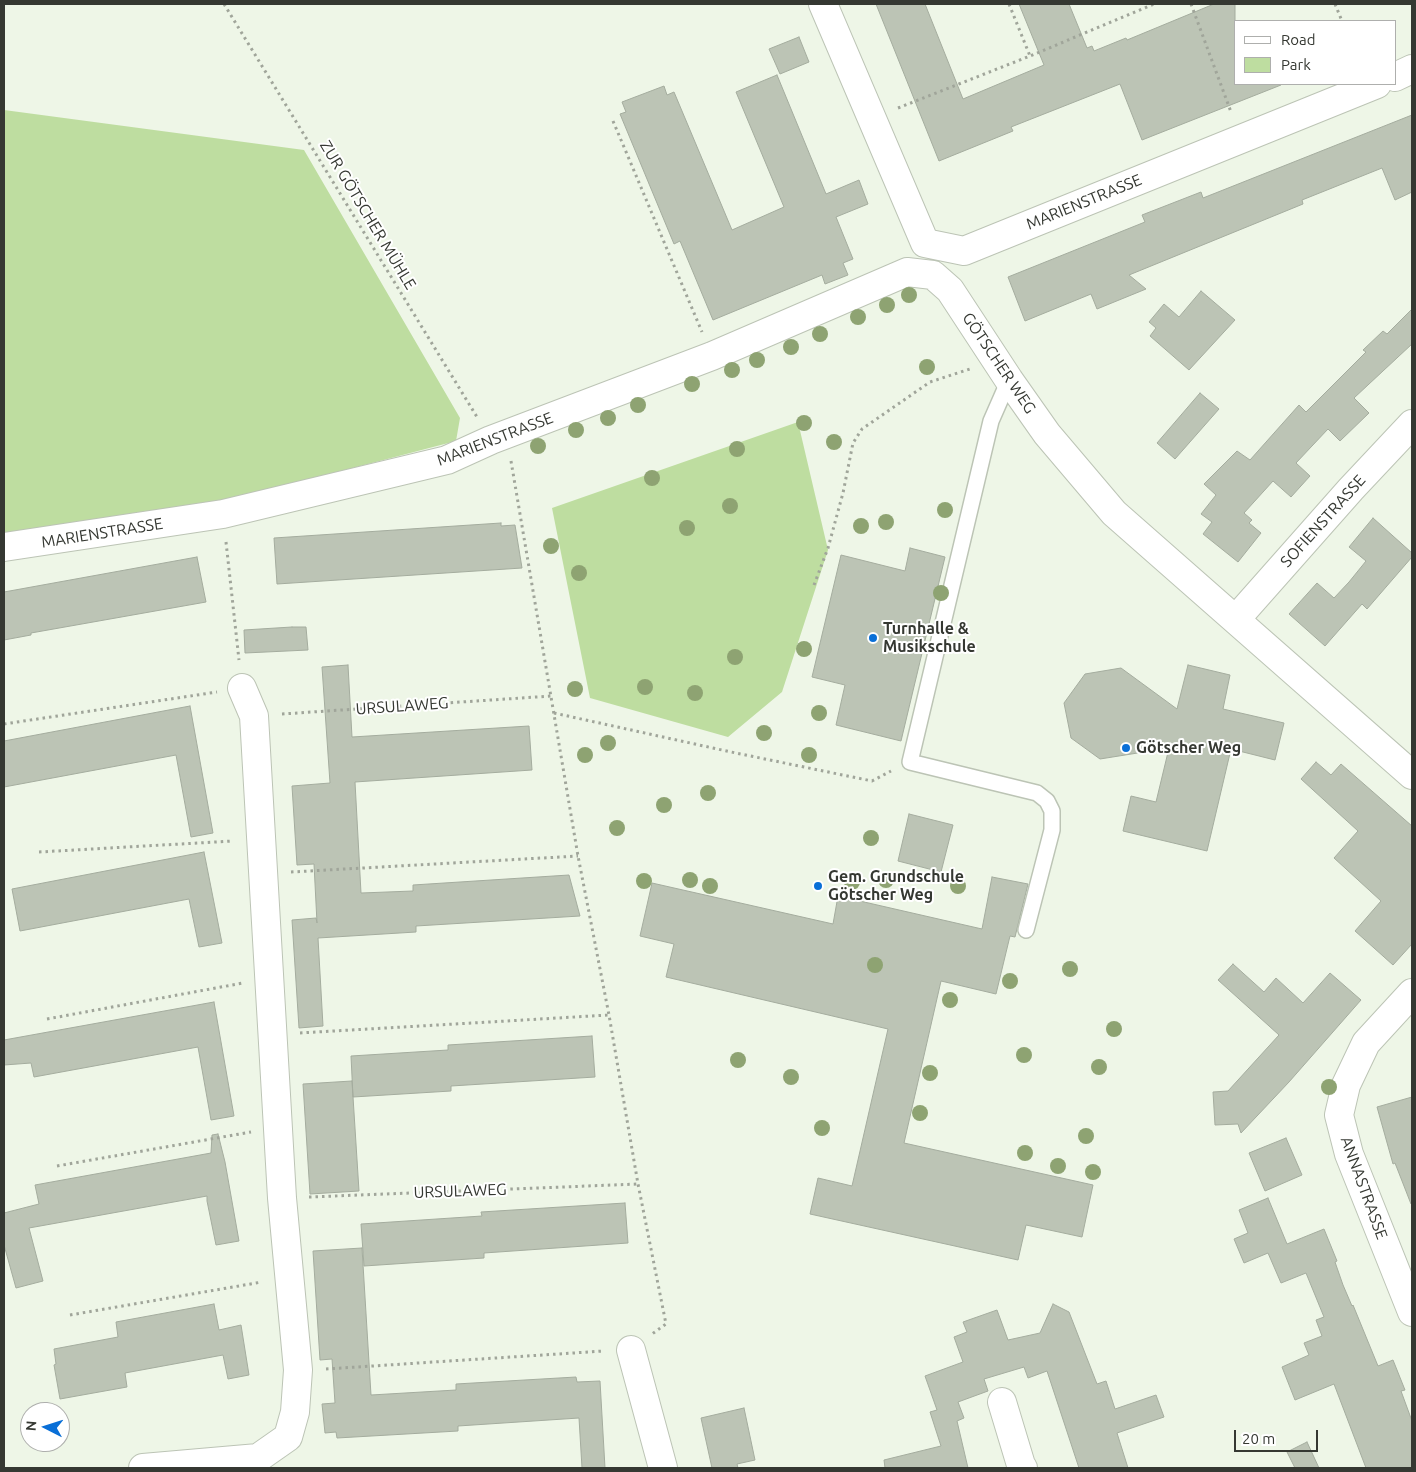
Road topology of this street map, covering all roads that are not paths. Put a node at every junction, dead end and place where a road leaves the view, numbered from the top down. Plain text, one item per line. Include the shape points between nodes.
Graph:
1 (823, 4) edge
2 (1412, 70) edge
3 (1396, 77) edge
4 (1374, 85) edge
5 (907, 272) joint
6 (1003, 370) junction
7 (1412, 424) edge
8 (4, 548) edge
9 (1236, 619) junction
10 (242, 688) road end
11 (1412, 775) edge
12 (1026, 930) dead end
13 (1412, 993) edge
14 (1412, 1312) edge
15 (631, 1350) road end
16 (1002, 1402) dead end
17 (143, 1468) edge
18 (663, 1468) edge
19 (1023, 1468) edge

1 - 4 street, MARIENSTRASSE via 925,242 964,251
2 - 3 street
5 - 6 street, GÖTSCHER WEG via 933,275 950,290
5 - 8 street, MARIENSTRASSE via 712,356 499,437 448,460 223,514
6 - 9 street, GÖTSCHER WEG via 1048,434 1114,513
6 - 12 lane via 910,762 1038,793 1047,800 1052,812 1052,830
7 - 9 street, SOFIENSTRASSE
9 - 11 street, GÖTSCHER WEG
10 - 17 street via 254,716 282,1198 298,1370 295,1412 288,1437 258,1458
13 - 14 street, ANNASTRASSE via 1366,1043 1346,1085 1339,1116 1349,1154
15 - 18 street
16 - 19 street

